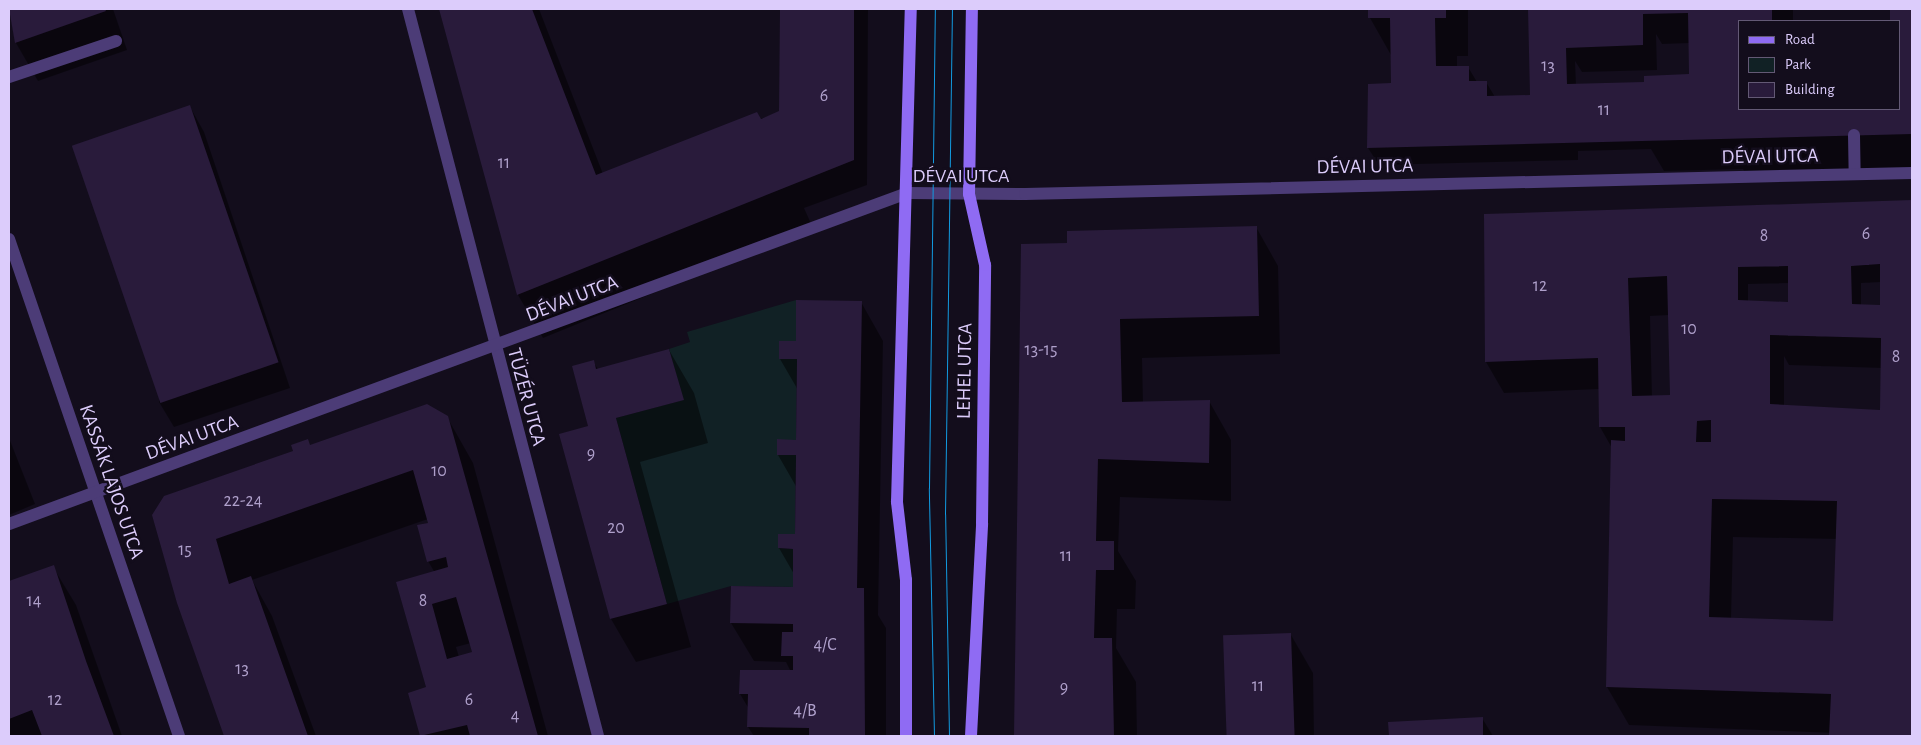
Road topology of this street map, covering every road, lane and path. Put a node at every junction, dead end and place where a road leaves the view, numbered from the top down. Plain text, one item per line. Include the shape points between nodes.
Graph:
1 (408, 9) edge
2 (911, 9) edge
3 (972, 9) edge
4 (116, 41) dead end
5 (9, 77) edge
6 (1854, 135) dead end
7 (1912, 173) edge
8 (1855, 174) junction
9 (907, 193) junction
10 (969, 194) junction
11 (9, 239) edge
12 (494, 348) junction
13 (95, 493) junction
14 (9, 524) edge
15 (179, 736) edge
16 (598, 736) edge
17 (906, 736) edge
18 (971, 736) edge

1 - 12 street, TÜZÉR UTCA
2 - 9 main road
3 - 10 main road, LEHEL UTCA
4 - 5 street
6 - 8 street
7 - 8 street, DÉVAI UTCA
8 - 10 street, DÉVAI UTCA
9 - 10 street, DÉVAI UTCA
9 - 12 street, DÉVAI UTCA
9 - 17 main road via 900,266 897,502 906,580
10 - 18 main road, LEHEL UTCA via 986,265 982,523
11 - 13 street, KASSÁK LAJOS UTCA
12 - 13 street, DÉVAI UTCA
12 - 16 street, TÜZÉR UTCA
13 - 14 street, DÉVAI UTCA
13 - 15 street, KASSÁK LAJOS UTCA

